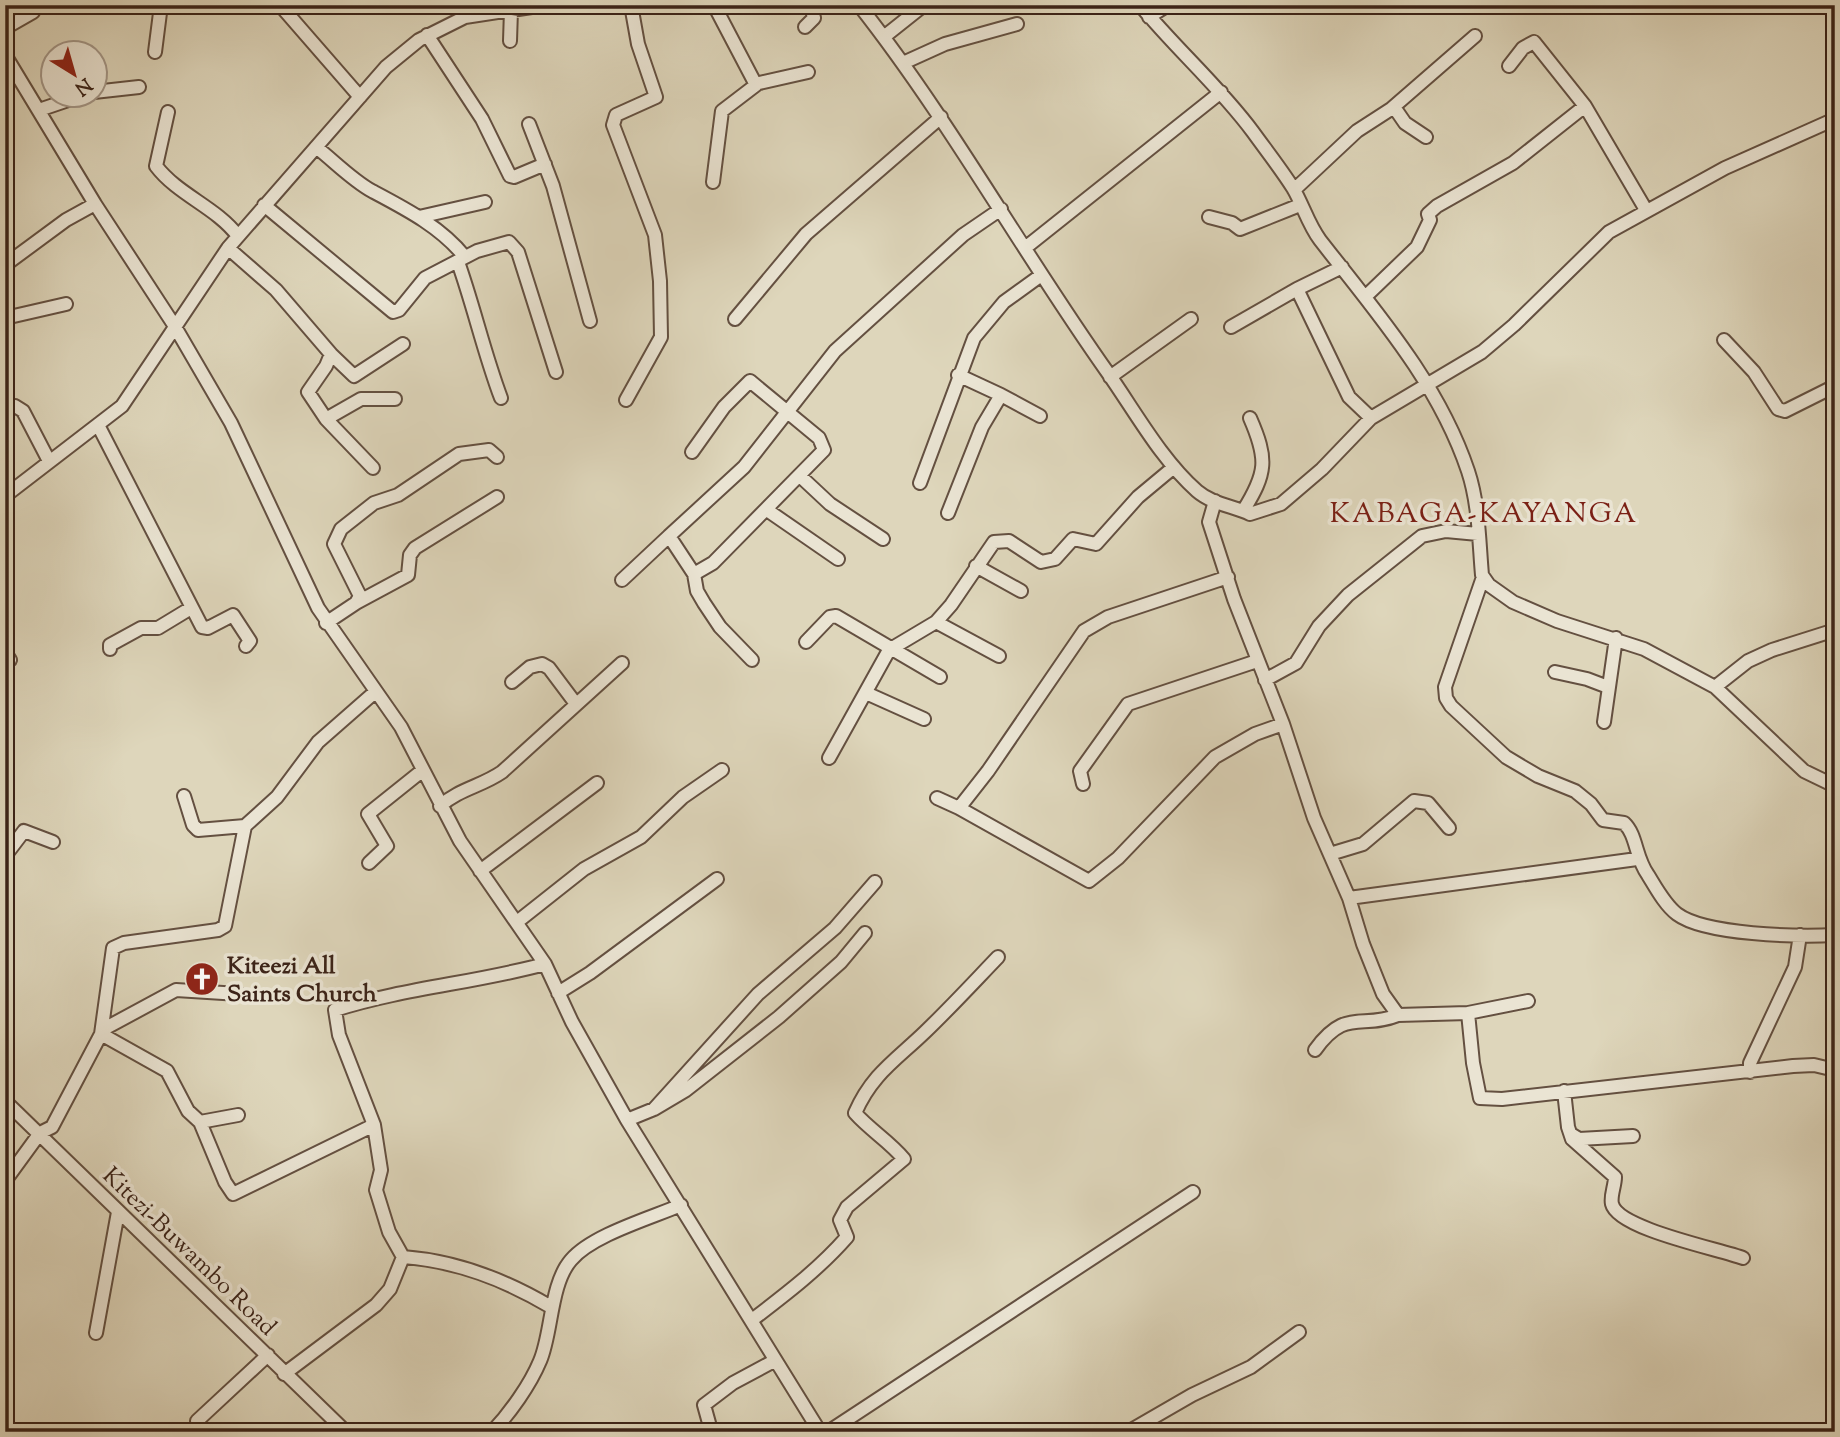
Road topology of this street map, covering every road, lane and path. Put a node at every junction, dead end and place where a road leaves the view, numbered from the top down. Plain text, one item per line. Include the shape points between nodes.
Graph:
1 (36, 5) edge
2 (148, 5) edge
3 (161, 5) edge
4 (279, 5) edge
5 (545, 5) edge
6 (631, 5) edge
7 (714, 5) edge
8 (821, 5) edge
9 (859, 5) edge
10 (924, 5) edge
11 (1140, 5) edge
12 (1168, 5) edge
13 (102, 7) edge
14 (496, 9) edge
15 (511, 10) junction
16 (1149, 17) junction
17 (1017, 24) dead end
18 (805, 27) dead end
19 (5, 28) edge
20 (427, 35) junction
21 (885, 36) junction
22 (1475, 36) dead end
23 (510, 41) dead end
24 (155, 52) dead end
25 (6, 57) edge
26 (903, 64) junction
27 (1509, 66) dead end
28 (808, 72) dead end
29 (755, 84) junction
30 (139, 87) dead end
31 (108, 90) edge
32 (1222, 92) junction
33 (360, 97) junction
34 (1584, 106) junction
35 (1394, 107) junction
36 (45, 108) edge
37 (39, 110) junction
38 (168, 112) dead end
39 (941, 117) junction
40 (1835, 119) edge
41 (529, 124) dead end
42 (1426, 137) dead end
43 (316, 147) junction
44 (545, 164) junction
45 (713, 182) dead end
46 (1294, 190) junction
47 (485, 202) dead end
48 (95, 204) junction
49 (264, 205) junction
50 (1300, 205) junction
51 (1001, 209) junction
52 (1646, 210) junction
53 (419, 217) junction
54 (1209, 217) dead end
55 (238, 236) junction
56 (228, 248) junction
57 (1024, 248) junction
58 (461, 259) junction
59 (5, 265) edge
60 (1342, 267) junction
61 (1040, 276) junction
62 (1297, 289) junction
63 (1365, 297) junction
64 (66, 304) dead end
65 (5, 318) edge
66 (735, 319) dead end
67 (1191, 319) dead end
68 (590, 321) dead end
69 (174, 325) junction
70 (1231, 327) dead end
71 (1724, 340) dead end
72 (403, 344) dead end
73 (331, 354) junction
74 (556, 372) dead end
75 (958, 375) junction
76 (1111, 377) junction
77 (1426, 383) junction
78 (1835, 386) edge
79 (1001, 395) junction
80 (501, 398) dead end
81 (396, 399) dead end
82 (626, 400) dead end
83 (5, 409) edge
84 (787, 413) junction
85 (1040, 416) dead end
86 (1250, 418) dead end
87 (1371, 418) junction
88 (326, 419) junction
89 (98, 425) junction
90 (692, 452) dead end
91 (497, 457) dead end
92 (49, 461) junction
93 (1174, 467) junction
94 (373, 468) dead end
95 (800, 476) junction
96 (920, 483) dead end
97 (5, 496) edge
98 (497, 497) dead end
99 (1215, 501) junction
100 (768, 510) junction
101 (1243, 511) junction
102 (948, 513) dead end
103 (1478, 534) junction
104 (669, 536) junction
105 (883, 539) dead end
106 (838, 559) dead end
107 (976, 566) junction
108 (694, 574) junction
109 (1228, 577) junction
110 (1483, 577) junction
111 (622, 580) dead end
112 (1021, 591) dead end
113 (356, 603) junction
114 (191, 608) junction
115 (936, 622) junction
116 (326, 623) junction
117 (1835, 630) edge
118 (1616, 638) junction
119 (806, 642) dead end
120 (246, 646) dead end
121 (110, 649) dead end
122 (889, 650) junction
123 (999, 656) dead end
124 (752, 660) dead end
125 (1257, 661) junction
126 (622, 663) dead end
127 (1555, 672) dead end
128 (940, 677) dead end
129 (1265, 680) junction
130 (512, 682) dead end
131 (1608, 687) junction
132 (1715, 687) junction
133 (375, 692) junction
134 (866, 694) junction
135 (576, 704) junction
136 (924, 719) dead end
137 (1605, 722) dead end
138 (1283, 724) junction
139 (829, 758) dead end
140 (423, 770) junction
141 (722, 770) dead end
142 (597, 783) dead end
143 (1083, 784) dead end
144 (1835, 786) edge
145 (184, 796) dead end
146 (937, 798) dead end
147 (440, 806) junction
148 (959, 808) junction
149 (245, 826) junction
150 (1449, 828) dead end
151 (53, 842) dead end
152 (1330, 854) junction
153 (5, 856) edge
154 (1637, 859) junction
155 (369, 863) dead end
156 (480, 871) junction
157 (717, 879) dead end
158 (875, 882) dead end
159 (1349, 898) junction
160 (517, 922) junction
161 (865, 933) dead end
162 (1800, 935) junction
163 (1835, 935) edge
164 (998, 957) dead end
165 (545, 964) junction
166 (558, 993) junction
167 (239, 994) dead end
168 (1528, 1001) dead end
169 (1468, 1013) junction
170 (1398, 1015) junction
171 (101, 1032) junction
172 (1315, 1050) dead end
173 (1835, 1070) edge
174 (1750, 1072) junction
175 (1564, 1091) junction
176 (5, 1101) edge
177 (654, 1109) junction
178 (238, 1115) dead end
179 (627, 1120) junction
180 (200, 1122) junction
181 (374, 1125) junction
182 (40, 1133) junction
183 (1571, 1134) junction
184 (1633, 1136) dead end
185 (5, 1181) edge
186 (1193, 1192) dead end
187 (681, 1205) junction
188 (118, 1212) junction
189 (402, 1256) junction
190 (1743, 1258) dead end
191 (551, 1307) junction
192 (752, 1320) junction
193 (1299, 1332) dead end
194 (96, 1333) dead end
195 (268, 1355) junction
196 (774, 1361) junction
197 (284, 1374) junction
198 (197, 1421) dead end
199 (709, 1423) dead end
200 (346, 1432) edge
201 (492, 1432) edge
202 (820, 1432) edge
203 (828, 1432) edge
204 (1128, 1432) edge

1 - 19 street via 33,12
2 - 13 street
3 - 24 street
4 - 33 street
5 - 15 street
6 - 82 street via 656,97 616,115 613,125 655,235 662,332
7 - 29 street
8 - 18 street via 812,10 814,18
9 - 21 street
10 - 21 street
11 - 16 street
12 - 16 street
14 - 15 street
14 - 20 street
15 - 23 street
16 - 32 street
17 - 26 street via 945,44
20 - 33 street via 386,67
20 - 44 street via 475,108 510,176
21 - 26 street
22 - 35 street
25 - 37 street
26 - 39 street
27 - 34 street via 1534,42
28 - 29 street
29 - 45 street via 723,111
30 - 31 street
32 - 46 street
32 - 57 street
33 - 43 street
34 - 52 street
34 - 63 street via 1494,176 1437,206 1428,214 1430,220 1417,247
35 - 42 street via 1405,123
35 - 46 street via 1357,131
36 - 37 street
37 - 48 street
38 - 55 street via 156,166
39 - 51 street
39 - 66 street via 806,234
40 - 52 street via 1725,168
41 - 44 street
43 - 49 street
43 - 53 street via 372,190
44 - 68 street
46 - 50 street
47 - 53 street
48 - 59 street
48 - 69 street
49 - 55 street
49 - 58 street via 393,313 425,278
50 - 54 street via 1240,229
50 - 60 street
51 - 57 street
51 - 84 street via 963,235 852,334
52 - 77 street via 1609,232 1482,352
53 - 58 street via 453,242
55 - 56 street
56 - 69 street
56 - 73 street via 276,290
57 - 61 street
58 - 74 street via 509,242 516,248
58 - 80 street via 484,356
60 - 62 street
60 - 63 street
61 - 75 street via 982,325
61 - 76 street
62 - 70 street
62 - 87 street via 1349,397
63 - 77 street
64 - 65 street
67 - 76 street
69 - 89 street via 122,406
69 - 116 street via 231,423
71 - 78 street via 1754,372 1778,409 1792,409
72 - 73 street via 354,376
73 - 88 street via 308,388
75 - 79 street
75 - 96 street
76 - 93 street
77 - 87 street
77 - 103 street via 1468,472
79 - 85 street
79 - 102 street via 982,427
81 - 88 street via 361,399
83 - 92 street via 15,406 23,411
84 - 90 street via 750,381 723,407
84 - 95 street via 823,445 822,454
84 - 104 street via 744,467
86 - 101 street via 1263,446 1260,484
87 - 101 street via 1295,494 1269,509 1250,514
88 - 94 street
89 - 92 street
89 - 114 street
91 - 113 street via 489,450 459,454 398,495 374,503 341,529 334,544 360,596
92 - 97 street
93 - 99 street via 1200,494
93 - 107 street via 1138,497 1096,544 1073,539 1055,559 1041,562 1009,541 995,542
95 - 100 street
95 - 105 street via 830,504
98 - 113 street via 415,548 408,576
99 - 101 street
99 - 109 street via 1209,522
100 - 106 street
100 - 108 street via 713,563
103 - 110 street
103 - 129 street via 1446,531 1422,536 1348,595 1319,626 1296,663
104 - 108 street
104 - 111 street
107 - 112 street
107 - 115 street
108 - 124 street via 696,591 720,627
109 - 125 street
109 - 148 street via 1108,617 1084,631
110 - 118 street via 1513,602
110 - 154 street via 1445,687 1446,698 1460,716 1523,769 1575,791 1603,820 1624,823 1632,832
113 - 116 street
114 - 120 street via 205,629 236,616 250,641
114 - 121 street via 158,628 130,632
115 - 122 street
115 - 123 street
116 - 133 street
117 - 132 street via 1748,661
118 - 131 street
118 - 132 street
119 - 122 street via 836,616
122 - 128 street
122 - 134 street
125 - 129 street
125 - 143 street via 1128,704 1080,771
126 - 135 street
127 - 131 street
129 - 138 street
130 - 135 street via 530,667 542,664 550,668
131 - 137 street
132 - 144 street via 1804,771
133 - 140 street via 401,727
133 - 149 street via 318,742 277,797
134 - 136 street
134 - 139 street
135 - 147 street via 502,772 458,792
138 - 148 street via 1215,757 1118,858 1089,881
138 - 152 street
140 - 147 street
140 - 155 street via 368,814 387,846
141 - 160 street via 683,797 641,836 584,869
142 - 156 street
145 - 149 street via 198,830
146 - 148 street
147 - 156 street
149 - 171 street via 225,926 113,948
150 - 152 street via 1428,803 1414,801 1363,844
151 - 153 street via 24,831
152 - 159 street
154 - 159 street
154 - 162 street via 1669,906 1690,922 1723,930
156 - 160 street
157 - 166 street
158 - 177 street via 835,928 758,994
159 - 170 street via 1383,994
160 - 165 street
161 - 177 street via 841,962 779,1017 686,1090
162 - 163 street
162 - 174 street via 1795,967 1750,1063
164 - 192 street via 925,1032 879,1071 863,1095 855,1113 904,1159 848,1207 840,1220 848,1237 839,1247
165 - 166 street
165 - 181 street via 399,992 335,1010 339,1035
166 - 179 street
167 - 171 street via 176,990
168 - 169 street
169 - 170 street
169 - 175 street via 1480,1098
170 - 172 street via 1341,1024
171 - 180 street via 167,1071 188,1111
171 - 182 street via 52,1127
173 - 174 street via 1814,1065
174 - 175 street
175 - 183 street
176 - 182 street, Kitezi-Buwambo Road
177 - 179 street
178 - 180 street
179 - 187 street
180 - 181 street via 233,1194
181 - 189 street via 381,1170 376,1190
182 - 185 street
182 - 188 street, Kitezi-Buwambo Road
183 - 184 street via 1579,1139
183 - 190 street via 1587,1155 1612,1171 1612,1205 1627,1220 1682,1242
186 - 203 street
187 - 191 street via 595,1242 571,1260
187 - 192 street
188 - 194 street
188 - 195 street, Kitezi-Buwambo Road
189 - 191 street via 471,1268
189 - 197 street via 390,1289 376,1305
191 - 201 street via 541,1360
192 - 196 street
193 - 204 street via 1251,1367
195 - 197 street, Kitezi-Buwambo Road
195 - 198 street
196 - 199 street via 715,1394 704,1405
196 - 202 street
197 - 200 street, Kitezi-Buwambo Road

